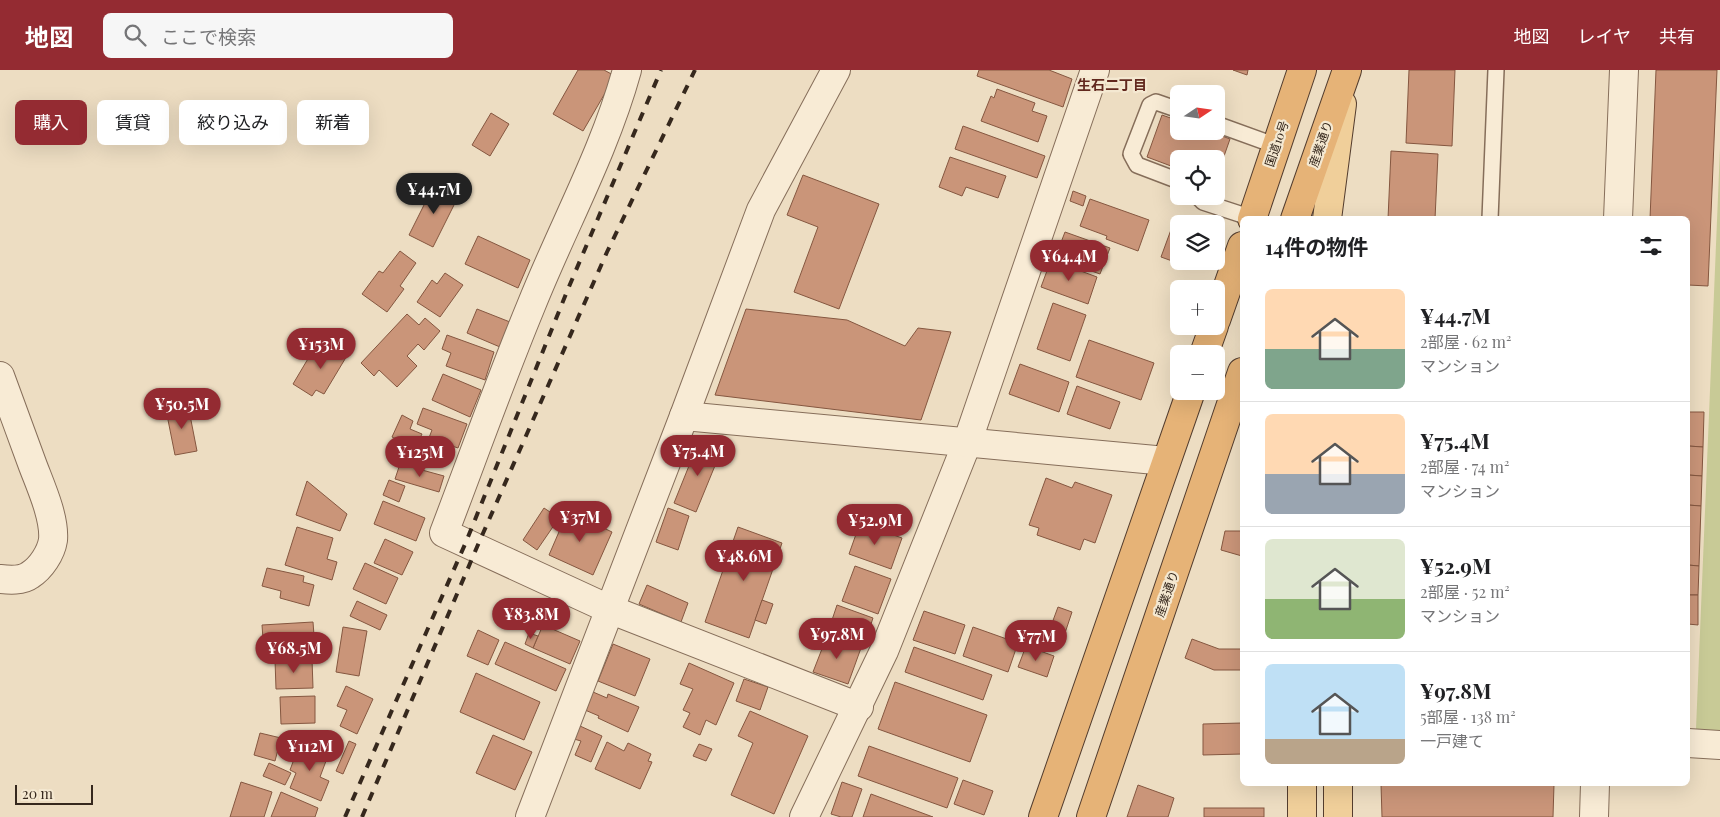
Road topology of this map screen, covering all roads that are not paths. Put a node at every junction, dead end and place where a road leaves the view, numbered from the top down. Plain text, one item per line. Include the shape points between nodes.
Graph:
1 (627, 70) edge
2 (836, 70) edge
3 (1096, 70) edge
4 (1302, 70) edge
5 (1347, 70) edge
6 (1496, 70) edge
7 (1624, 70) edge
8 (1170, 107) edge
9 (1225, 127) edge
10 (1277, 146) junction
11 (1170, 178) edge
12 (1212, 205) edge
13 (1246, 216) edge
14 (1253, 216) edge
15 (1297, 216) edge
16 (1327, 216) edge
17 (1490, 216) edge
18 (1618, 216) edge
19 (1240, 252) edge
20 (1225, 294) edge
21 (0, 376) edge
22 (1240, 378) edge
23 (1188, 400) edge
24 (684, 416) junction
25 (967, 443) junction
26 (1166, 461) junction
27 (0, 579) edge
28 (609, 609) junction
29 (859, 707) junction
30 (1690, 743) edge
31 (1720, 744) edge
32 (1302, 786) edge
33 (1338, 786) edge
34 (1595, 786) edge
35 (530, 817) edge
36 (804, 817) edge
37 (1044, 817) edge
38 (1091, 817) edge
39 (1302, 817) edge
40 (1338, 817) edge
41 (1594, 817) edge

1 - 28 street via 594,166 531,305 444,533
2 - 24 street via 761,210
3 - 25 street
4 - 10 highway, 国道10号
5 - 15 highway, 産業通り
5 - 16 main road
6 - 17 lane
7 - 18 street
8 - 11 lane via 1156,102 1150,105 1131,154 1137,165
9 - 10 lane
10 - 14 highway, 国道10号
12 - 13 lane
19 - 20 highway
21 - 27 street via 44,498 53,540 50,552 30,575
22 - 38 highway, 産業通り
23 - 26 highway
24 - 25 street
24 - 28 street
25 - 26 street
25 - 29 street
26 - 37 highway
28 - 29 street
28 - 35 street
29 - 36 street
30 - 31 street
32 - 39 main road
33 - 40 main road
34 - 41 street

